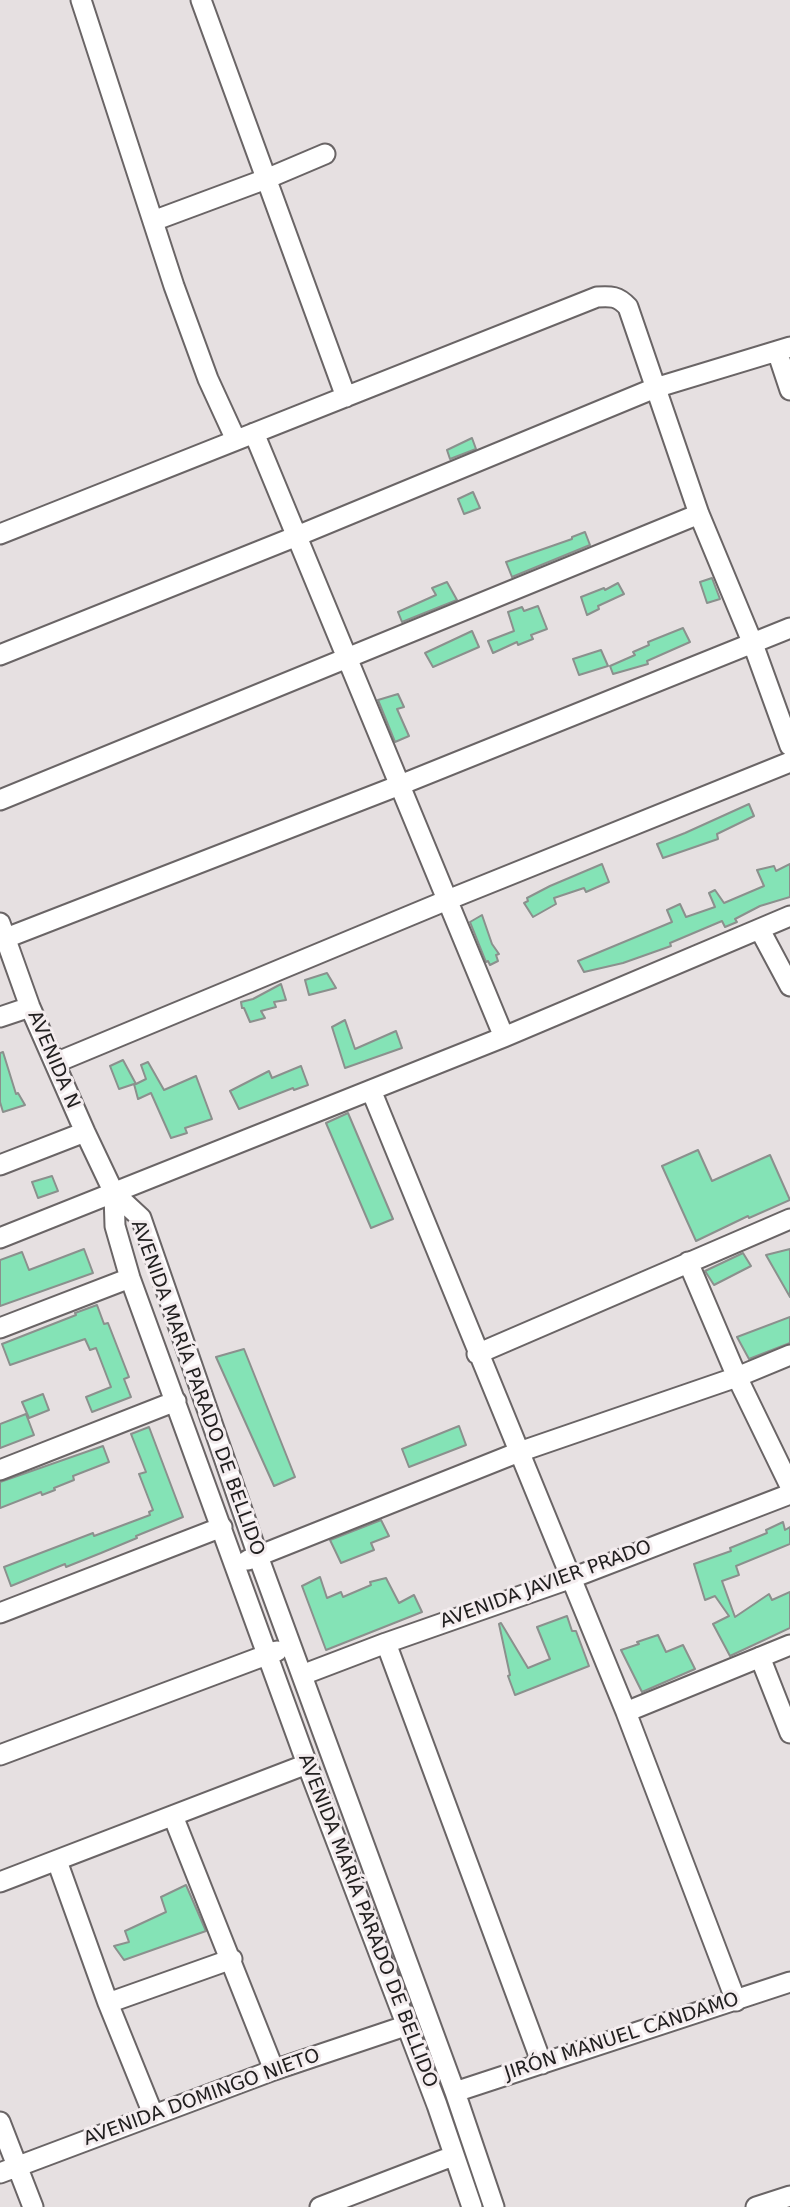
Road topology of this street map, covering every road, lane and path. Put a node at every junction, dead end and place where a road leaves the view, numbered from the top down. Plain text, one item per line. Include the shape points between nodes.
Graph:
1 (81, 0) edge
2 (201, 0) edge
3 (325, 154) dead end
4 (266, 179) junction
5 (153, 221) junction
6 (783, 349) edge
7 (656, 388) junction
8 (790, 390) edge
9 (346, 397) junction
10 (245, 437) junction
11 (699, 514) junction
12 (0, 534) edge
13 (297, 537) junction
14 (790, 628) edge
15 (753, 644) junction
16 (0, 655) edge
17 (349, 659) junction
18 (790, 746) edge
19 (790, 762) edge
20 (400, 785) junction
21 (0, 800) edge
22 (445, 901) junction
23 (790, 916) edge
24 (3, 930) edge
25 (760, 930) junction
26 (790, 986) edge
27 (30, 1007) junction
28 (0, 1017) edge
29 (504, 1037) junction
30 (55, 1063) junction
31 (371, 1090) junction
32 (85, 1132) junction
33 (0, 1165) edge
34 (114, 1193) junction
35 (790, 1219) edge
36 (0, 1238) edge
37 (688, 1262) junction
38 (130, 1278) junction
39 (0, 1328) edge
40 (477, 1354) junction
41 (790, 1356) edge
42 (737, 1377) junction
43 (176, 1401) junction
44 (519, 1452) junction
45 (0, 1470) edge
46 (790, 1486) edge
47 (790, 1494) edge
48 (222, 1527) junction
49 (258, 1556) junction
50 (236, 1565) junction
51 (572, 1578) junction
52 (0, 1613) edge
53 (386, 1643) junction
54 (790, 1645) edge
55 (290, 1646) junction
56 (268, 1654) junction
57 (760, 1657) junction
58 (302, 1675) junction
59 (626, 1712) junction
60 (790, 1733) edge
61 (0, 1755) edge
62 (307, 1763) junction
63 (173, 1816) junction
64 (57, 1861) junction
65 (0, 1882) edge
66 (232, 1959) junction
67 (790, 1982) edge
68 (736, 2001) junction
69 (108, 2003) junction
70 (405, 2026) junction
71 (542, 2064) junction
72 (274, 2070) junction
73 (455, 2092) junction
74 (153, 2114) junction
75 (0, 2122) edge
76 (453, 2156) junction
77 (9, 2170) edge
78 (790, 2196) edge
79 (33, 2207) edge
80 (320, 2207) edge
81 (472, 2207) edge
82 (494, 2207) edge
83 (755, 2207) edge

1 - 5 street
2 - 4 street
3 - 4 street
4 - 5 street
4 - 9 street
5 - 10 street via 208,379
6 - 7 street
6 - 8 street
7 - 9 street via 628,307 613,296 597,298
7 - 11 street
7 - 13 street
9 - 10 street
10 - 12 street
10 - 13 street
11 - 15 street
11 - 17 street
13 - 16 street
13 - 17 street
14 - 15 street
15 - 18 street
15 - 20 street
17 - 20 street
17 - 21 street
19 - 22 street
20 - 22 street
20 - 24 street
22 - 29 street
22 - 30 street
23 - 25 street
24 - 27 street, AVENIDA N
25 - 26 street
25 - 29 street
27 - 28 street
27 - 30 street, AVENIDA N
29 - 31 street
30 - 32 street, AVENIDA N
31 - 34 street
31 - 40 street
32 - 33 street
32 - 34 street, AVENIDA N
34 - 36 street
34 - 38 street, AVENIDA MARÍA PARADO DE BELLIDO via 115,1226
34 - 49 street, AVENIDA MARÍA PARADO DE BELLIDO via 141,1218
35 - 37 street
37 - 40 street
37 - 42 street
38 - 39 street
38 - 43 street, AVENIDA MARÍA PARADO DE BELLIDO
40 - 44 street
41 - 42 street
42 - 44 street
42 - 46 street
43 - 45 street
43 - 48 street, AVENIDA MARÍA PARADO DE BELLIDO
44 - 49 street
44 - 51 street
47 - 51 street, AVENIDA JAVIER PRADO
48 - 50 street, AVENIDA MARÍA PARADO DE BELLIDO
48 - 52 street
49 - 50 street
49 - 55 street, AVENIDA MARÍA PARADO DE BELLIDO
50 - 56 street, AVENIDA MARÍA PARADO DE BELLIDO
51 - 53 street, AVENIDA JAVIER PRADO
51 - 59 street
53 - 58 street, AVENIDA JAVIER PRADO
53 - 71 street
54 - 57 street
55 - 56 street
55 - 58 street, AVENIDA MARÍA PARADO DE BELLIDO
56 - 61 street
56 - 62 street, AVENIDA MARÍA PARADO DE BELLIDO
57 - 59 street
57 - 60 street
58 - 73 street, AVENIDA MARÍA PARADO DE BELLIDO
59 - 68 street
62 - 63 street
62 - 70 street, AVENIDA MARÍA PARADO DE BELLIDO
63 - 64 street
63 - 66 street
64 - 65 street
64 - 69 street
66 - 69 street
66 - 72 street
67 - 68 street, JIRÓN MANUEL CANDAMO
68 - 71 street, JIRÓN MANUEL CANDAMO
69 - 74 street
70 - 72 street, AVENIDA DOMINGO NIETO
70 - 76 street, AVENIDA MARÍA PARADO DE BELLIDO
71 - 73 street, JIRÓN MANUEL CANDAMO
72 - 74 street, AVENIDA DOMINGO NIETO
73 - 82 street, AVENIDA MARÍA PARADO DE BELLIDO
74 - 77 street, AVENIDA DOMINGO NIETO
75 - 77 street
76 - 80 street
76 - 81 street, AVENIDA MARÍA PARADO DE BELLIDO
77 - 79 street
78 - 83 street

